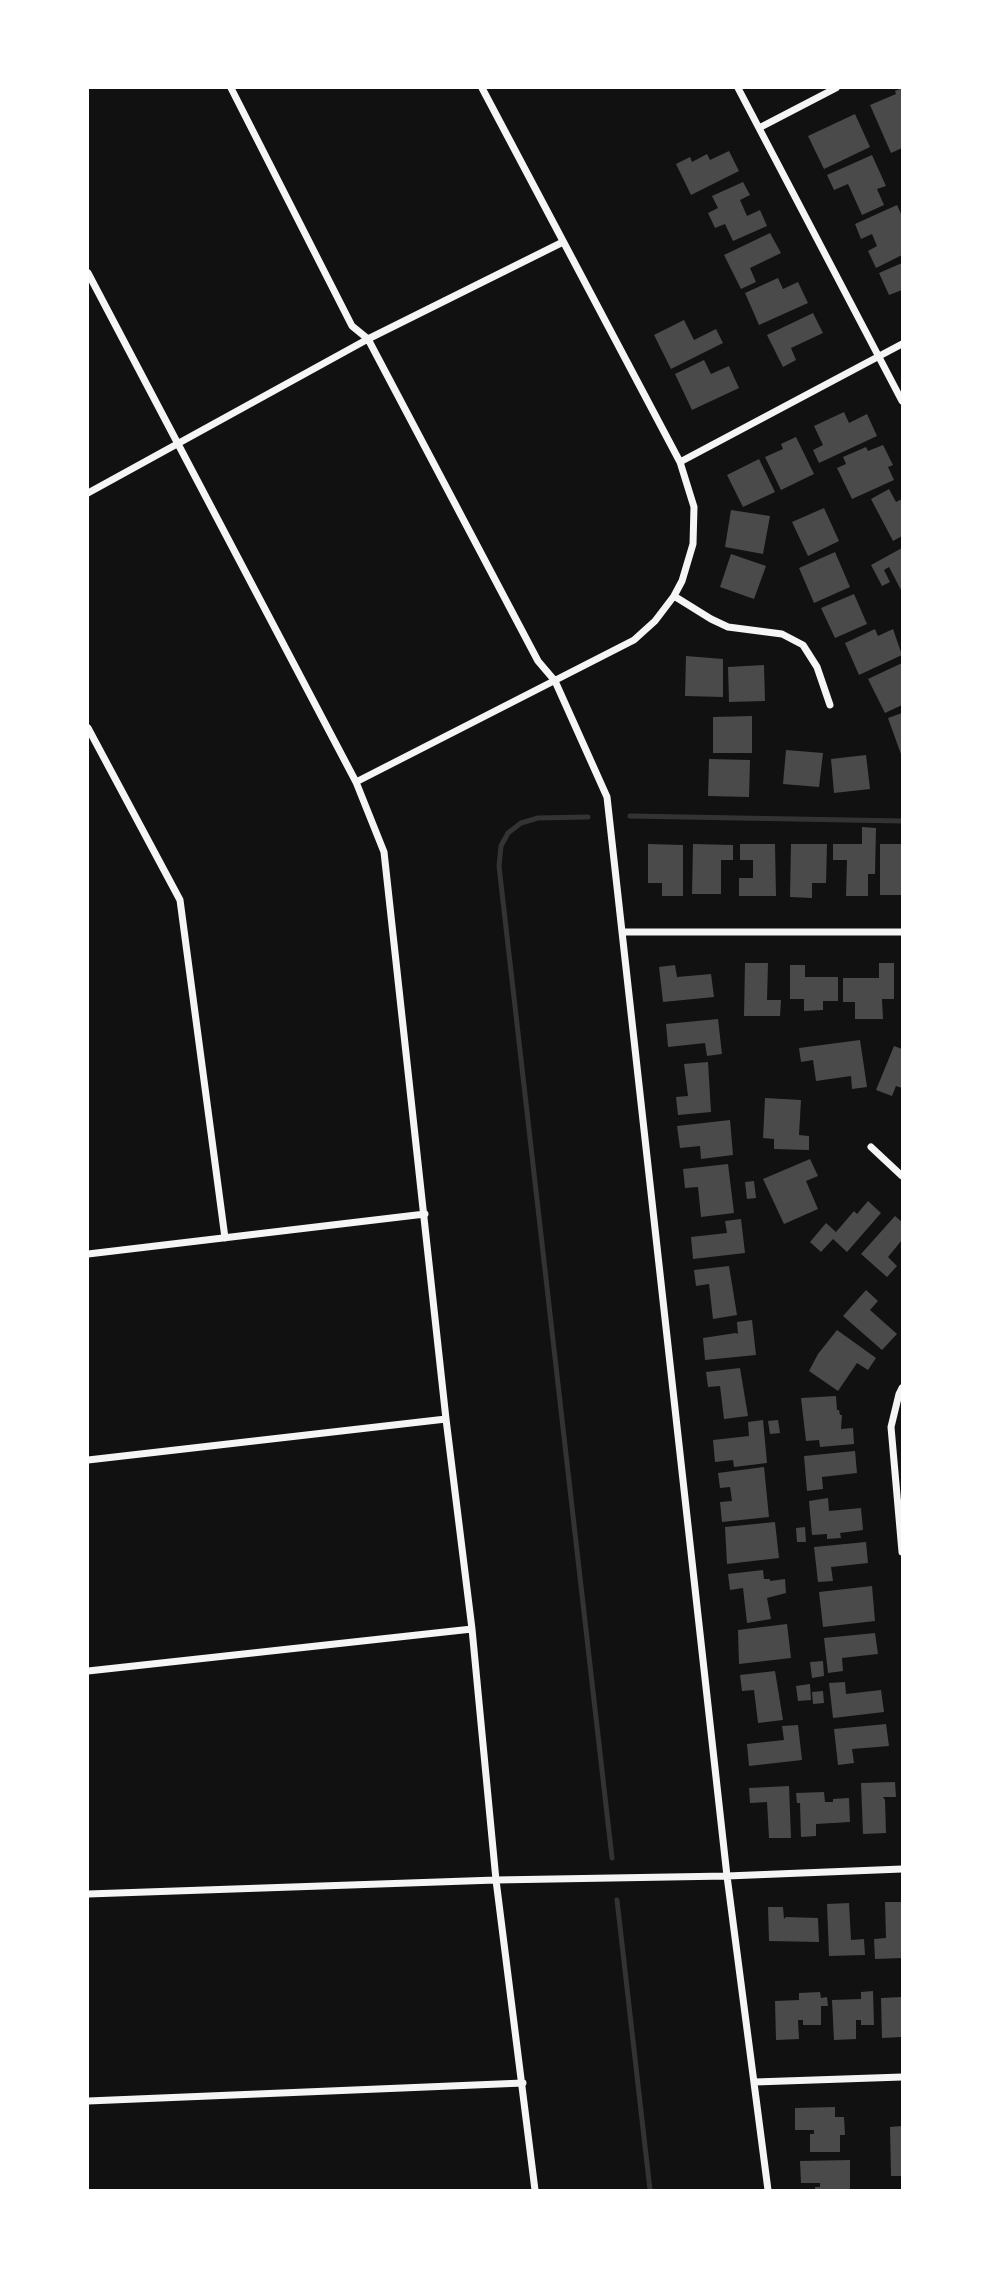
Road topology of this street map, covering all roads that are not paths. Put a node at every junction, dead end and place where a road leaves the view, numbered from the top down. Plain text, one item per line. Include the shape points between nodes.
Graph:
1 (231, 88) edge
2 (482, 88) edge
3 (738, 88) edge
4 (836, 88) edge
5 (759, 128) junction
6 (563, 242) junction
7 (88, 273) edge
8 (368, 339) junction
9 (902, 344) edge
10 (879, 356) junction
11 (902, 401) edge
12 (177, 446) junction
13 (680, 462) junction
14 (88, 493) edge
15 (674, 596) junction
16 (555, 681) junction
17 (830, 705) dead end
18 (88, 728) edge
19 (356, 782) junction
20 (623, 932) junction
21 (902, 932) edge
22 (871, 1147) dead end
23 (902, 1176) edge
24 (425, 1214) junction
25 (225, 1238) junction
26 (88, 1254) edge
27 (902, 1388) edge
28 (446, 1419) junction
29 (88, 1460) edge
30 (902, 1552) edge
31 (472, 1629) junction
32 (88, 1671) edge
33 (902, 1869) edge
34 (727, 1876) junction
35 (496, 1880) junction
36 (88, 1894) edge
37 (902, 2077) edge
38 (755, 2082) junction
39 (523, 2083) junction
40 (88, 2101) edge
41 (535, 2190) edge
42 (768, 2190) edge

1 - 8 street via 352,326
2 - 6 street
3 - 5 street
4 - 5 street
5 - 10 street
6 - 8 street
6 - 13 street
7 - 12 street
8 - 12 street
8 - 16 street via 538,661
9 - 10 street
10 - 11 street
10 - 13 street
12 - 14 street
12 - 19 street
13 - 15 street via 691,491 695,526 694,544
15 - 16 street via 634,639
15 - 17 street via 728,627 782,635 803,645 817,667
16 - 19 street
16 - 20 street via 607,797
18 - 25 street via 180,900
19 - 24 street via 384,852
20 - 21 street
20 - 34 street
22 - 23 street
24 - 25 street
24 - 28 street
25 - 26 street
27 - 30 street via 891,1427
28 - 29 street
28 - 31 street
31 - 32 street
31 - 35 street
33 - 34 street
34 - 35 street
34 - 38 street
35 - 36 street
35 - 39 street
37 - 38 street
38 - 42 street
39 - 40 street
39 - 41 street

